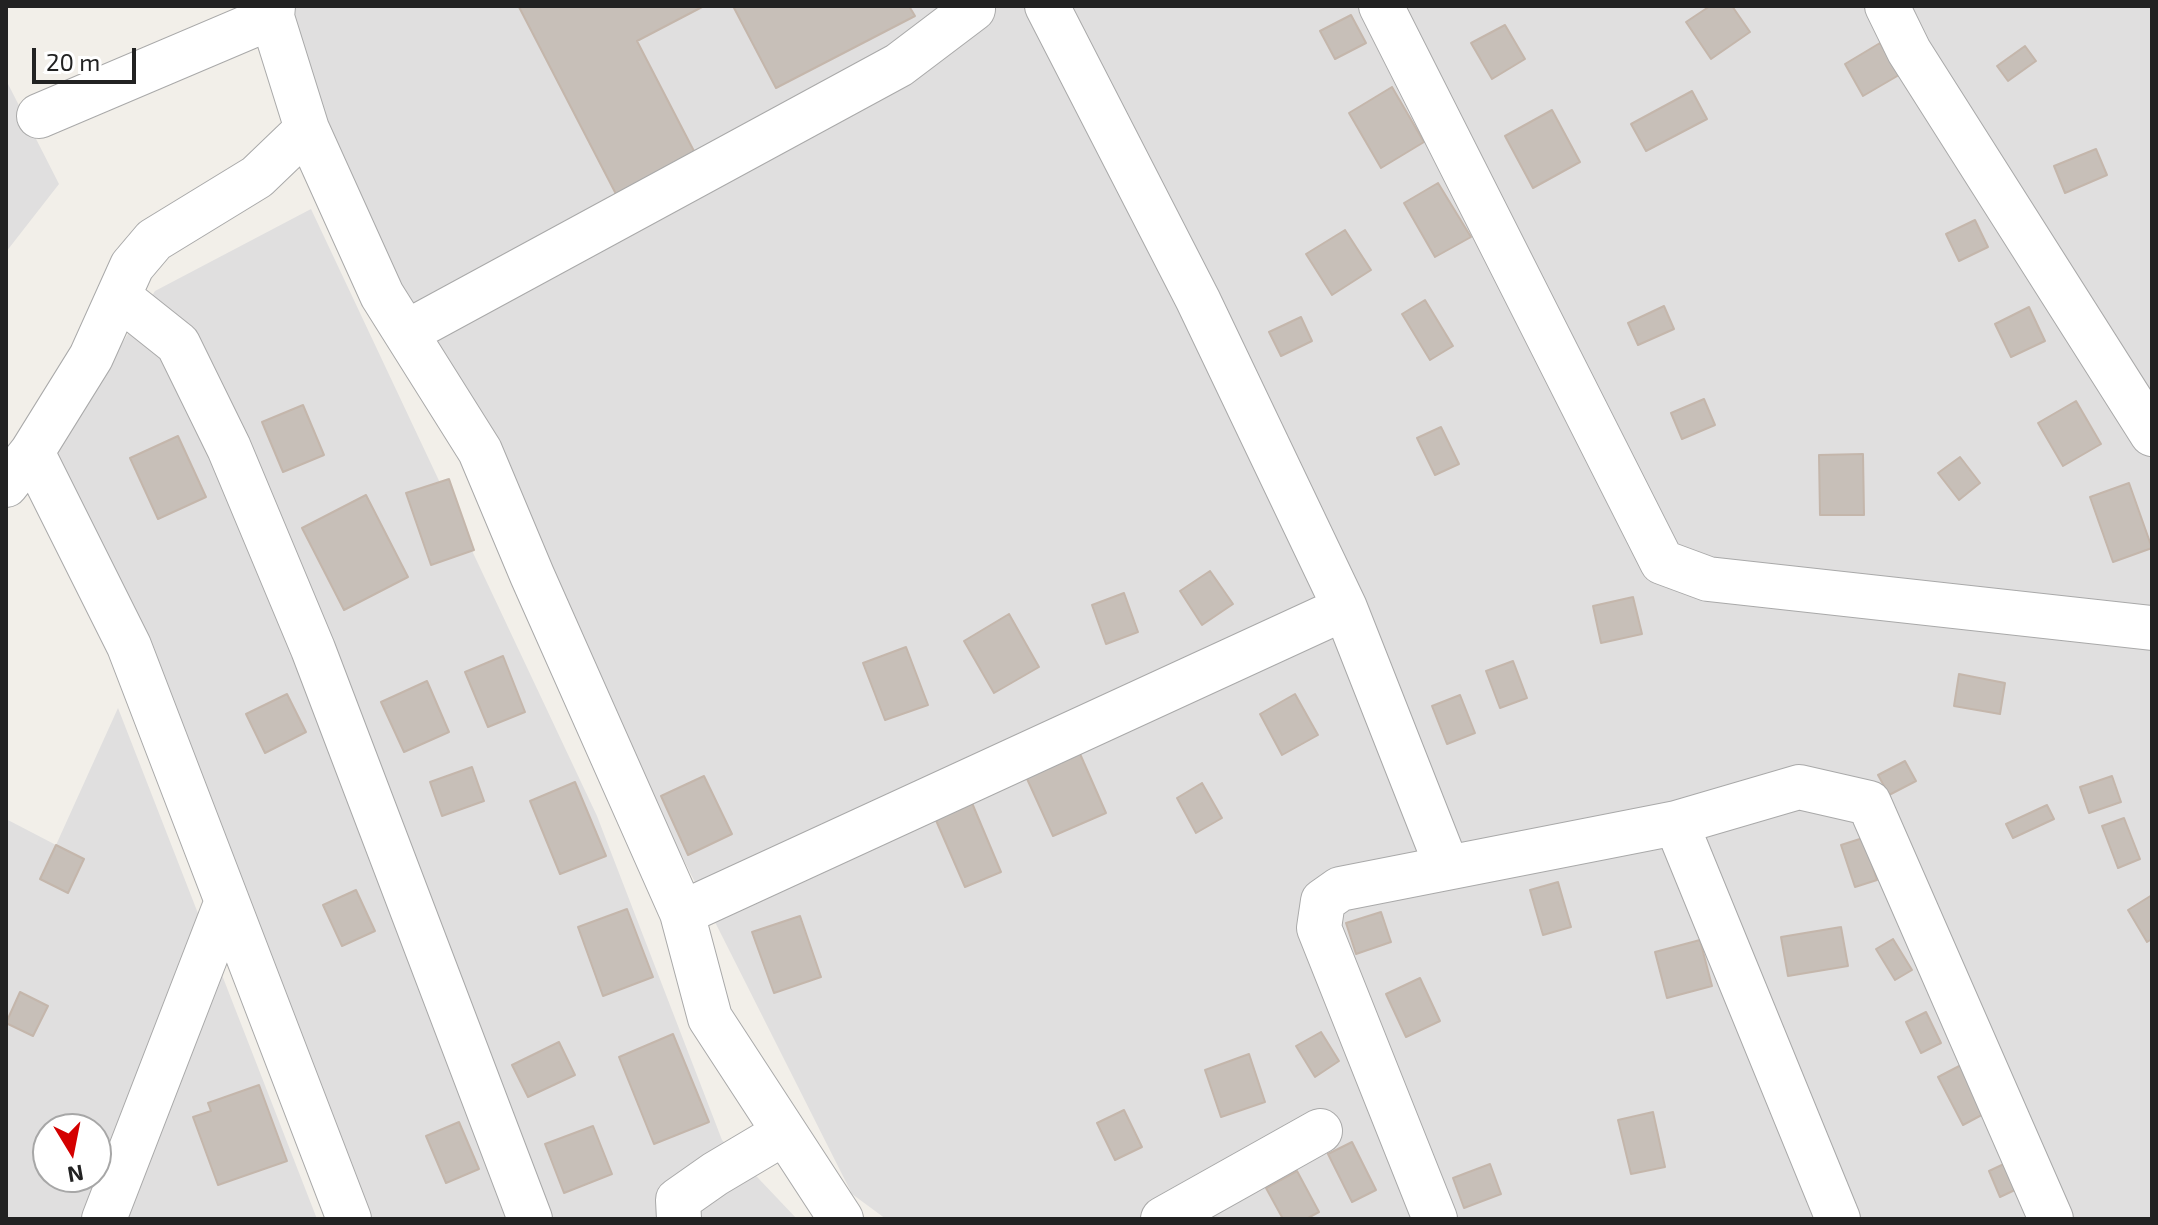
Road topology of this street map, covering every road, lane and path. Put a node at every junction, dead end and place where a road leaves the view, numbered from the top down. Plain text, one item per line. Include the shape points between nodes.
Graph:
1 (971, 6) edge
2 (1047, 6) edge
3 (1381, 6) edge
4 (1887, 6) edge
5 (272, 12) edge
6 (39, 116) dead end
7 (307, 129) junction
8 (119, 297) junction
9 (407, 332) junction
10 (2152, 434) edge
11 (19, 468) edge
12 (1345, 608) junction
13 (2152, 628) edge
14 (1676, 823) junction
15 (1447, 867) junction
16 (227, 901) junction
17 (682, 913) junction
18 (1320, 1131) dead end
19 (784, 1133) junction
20 (104, 1219) edge
21 (349, 1219) edge
22 (530, 1219) edge
23 (679, 1219) edge
24 (841, 1219) edge
25 (1163, 1219) edge
26 (1435, 1219) edge
27 (1838, 1219) edge
28 (2051, 1219) edge

1 - 9 street via 899,65
2 - 12 street via 1198,300
3 - 13 street via 1662,562 1708,579
4 - 10 street via 1909,51
5 - 6 street
5 - 7 street
7 - 8 street via 257,177 154,240 132,266
7 - 9 street via 382,295
8 - 11 street via 91,357
8 - 22 street via 178,344 229,448 313,649
9 - 17 street via 480,451
11 - 16 street via 129,646
12 - 15 street
12 - 17 street
14 - 15 street
14 - 27 street
14 - 28 street via 1799,787 1869,803
15 - 26 street via 1340,889 1323,901 1319,928
16 - 20 street
16 - 21 street
17 - 19 street via 710,1018
18 - 25 street
19 - 23 street via 678,1200
19 - 24 street

